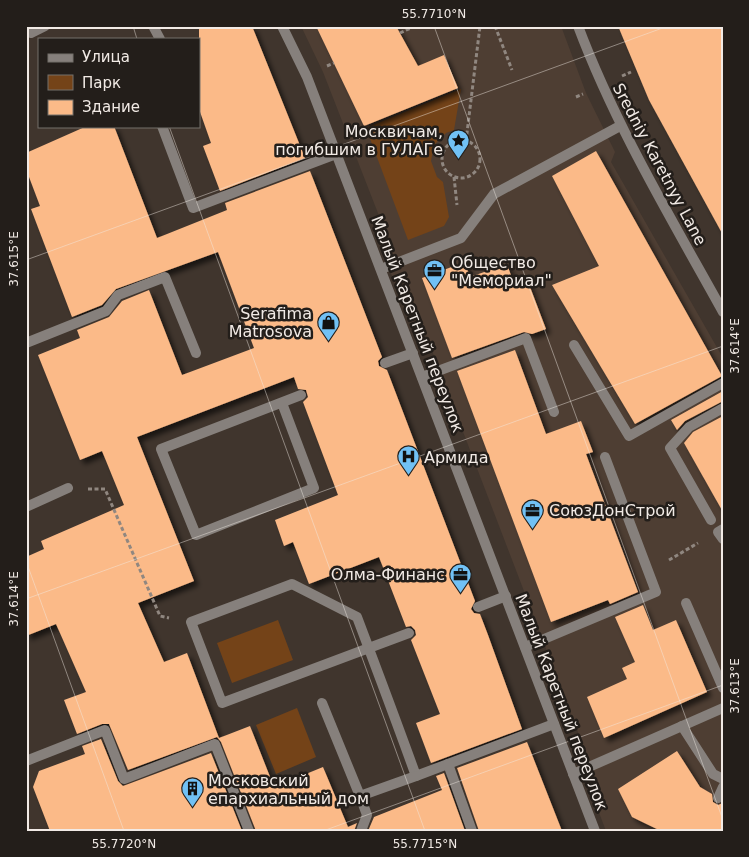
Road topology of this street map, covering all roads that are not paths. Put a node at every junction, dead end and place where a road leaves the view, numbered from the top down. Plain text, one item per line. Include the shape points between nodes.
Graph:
1 (45, 26) edge
2 (153, 26) edge
3 (282, 26) edge
4 (578, 26) edge
5 (31, 33) dead end
6 (159, 38) edge
7 (620, 126) junction
8 (163, 128) edge
9 (336, 154) junction
10 (381, 269) junction
11 (723, 312) edge
12 (26, 343) edge
13 (574, 345) dead end
14 (196, 353) dead end
15 (413, 353) junction
16 (385, 364) dead end
17 (422, 377) junction
18 (723, 383) edge
19 (301, 395) dead end
20 (282, 403) junction
21 (723, 408) edge
22 (554, 412) dead end
23 (605, 457) dead end
24 (68, 488) road end
25 (26, 506) edge
26 (711, 520) dead end
27 (506, 596) junction
28 (686, 603) dead end
29 (478, 607) dead end
30 (409, 633) dead end
31 (525, 647) junction
32 (369, 648) junction
33 (723, 688) edge
34 (322, 703) dead end
35 (723, 708) edge
36 (554, 724) junction
37 (682, 726) junction
38 (26, 761) edge
39 (448, 764) junction
40 (573, 774) junction
41 (416, 776) junction
42 (723, 779) edge
43 (723, 788) edge
44 (360, 796) junction
45 (718, 798) dead end
46 (249, 831) edge
47 (361, 831) edge
48 (472, 831) edge
49 (595, 831) edge

1 - 5 street
2 - 6 street
3 - 9 street, Малый Каретный переулок via 307,77
4 - 7 street, Sredniy Karetnyy Lane
7 - 10 street via 494,194 461,238
7 - 11 street, Sredniy Karetnyy Lane
8 - 9 street via 193,208
9 - 10 street, Малый Каретный переулок
10 - 15 street, Малый Каретный переулок
12 - 14 street via 106,311 118,295 165,276
13 - 18 street via 629,436
15 - 16 street
15 - 17 street, Малый Каретный переулок
17 - 22 street via 526,338
17 - 27 street, Малый Каретный переулок
19 - 20 street
20 - 20 street via 161,449 196,536 314,488
21 - 26 street via 689,427 670,448
23 - 31 street via 656,592
24 - 25 street
27 - 29 street
27 - 31 street, Малый Каретный переулок
28 - 33 street
30 - 32 street
31 - 36 street, Малый Каретный переулок
32 - 32 street via 357,617 292,584 191,622 222,703
32 - 41 street
34 - 44 street
35 - 37 street
36 - 39 street
36 - 40 street, Малый Каретный переулок
37 - 40 street
37 - 42 street via 713,774
38 - 46 street via 105,730 124,779 215,744
39 - 41 street
39 - 48 street
40 - 49 street, Малый Каретный переулок
41 - 44 street
43 - 45 street
44 - 47 street via 367,815

